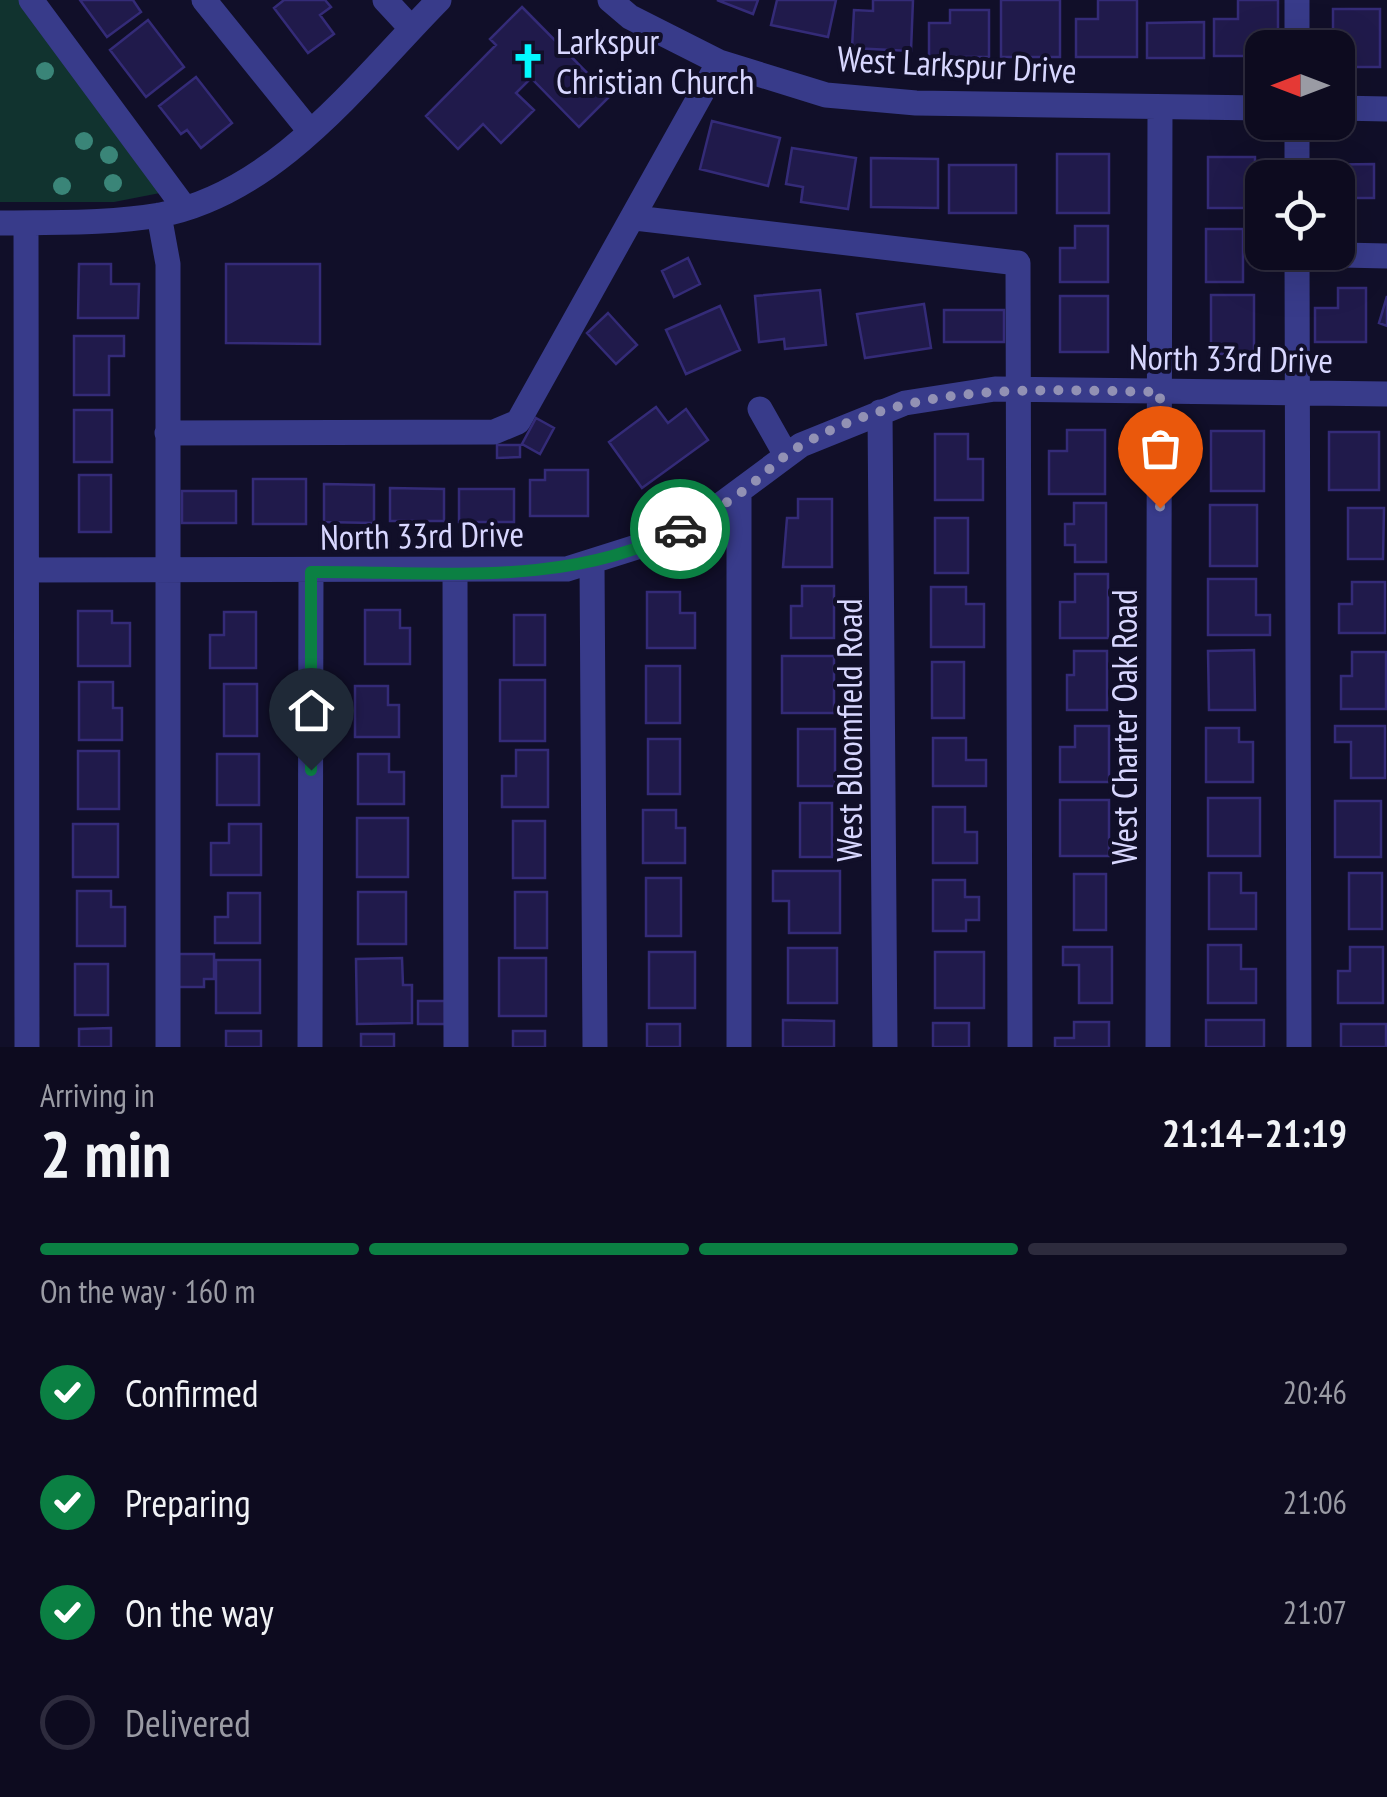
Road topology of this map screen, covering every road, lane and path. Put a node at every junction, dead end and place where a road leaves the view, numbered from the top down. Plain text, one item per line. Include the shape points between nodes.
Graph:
1 (31, 0) edge
2 (204, 0) edge
3 (385, 0) edge
4 (439, 0) edge
5 (610, 0) edge
6 (1297, 0) edge
7 (411, 28) junction
8 (1297, 30) edge
9 (719, 62) junction
10 (1160, 107) junction
11 (1245, 108) edge
12 (1355, 108) edge
13 (1387, 108) edge
14 (310, 130) junction
15 (184, 207) junction
16 (159, 215) junction
17 (635, 218) junction
18 (13, 223) edge
19 (1355, 255) edge
20 (1387, 256) edge
21 (1297, 270) edge
22 (1018, 390) junction
23 (1160, 392) junction
24 (1299, 394) junction
25 (1387, 394) edge
26 (760, 408) dead end
27 (880, 412) junction
28 (167, 433) junction
29 (786, 455) junction
30 (739, 493) junction
31 (592, 562) junction
32 (27, 570) junction
33 (165, 571) junction
34 (456, 571) junction
35 (311, 572) junction
36 (28, 1047) edge
37 (168, 1047) edge
38 (310, 1047) edge
39 (456, 1047) edge
40 (595, 1047) edge
41 (739, 1047) edge
42 (885, 1047) edge
43 (1020, 1047) edge
44 (1158, 1047) edge
45 (1299, 1047) edge

1 - 15 street
2 - 14 street
3 - 7 street
4 - 7 street
5 - 9 street, West Larkspur Drive
6 - 8 street
7 - 14 street
9 - 10 street, West Larkspur Drive via 869,102
9 - 17 street
10 - 11 street, West Larkspur Drive
10 - 23 street, West Charter Oak Road
12 - 13 street
14 - 15 street via 253,178
15 - 16 street
16 - 18 street
16 - 28 street via 168,264
17 - 22 street via 1018,264
17 - 28 street via 518,422 494,432
18 - 32 street
19 - 20 street
21 - 24 street
22 - 23 street, North 33rd Drive
22 - 27 street, North 33rd Drive via 926,399
22 - 43 street
23 - 24 street, North 33rd Drive
23 - 44 street, West Charter Oak Road
24 - 25 street, North 33rd Drive
24 - 45 street
26 - 29 street
27 - 29 street, North 33rd Drive
27 - 42 street, West Bloomfield Road
28 - 33 street
29 - 30 street, North 33rd Drive
30 - 31 street, North 33rd Drive via 662,539
30 - 41 street
31 - 34 street, North 33rd Drive
31 - 40 street
32 - 33 street, North 33rd Drive
32 - 36 street
33 - 35 street, North 33rd Drive
33 - 37 street
34 - 35 street, North 33rd Drive
34 - 39 street
35 - 38 street

